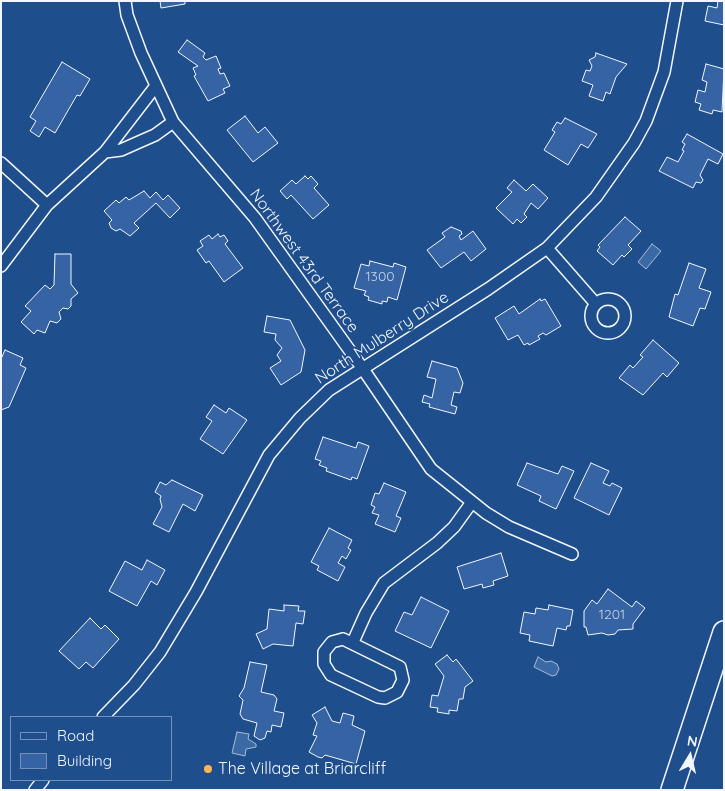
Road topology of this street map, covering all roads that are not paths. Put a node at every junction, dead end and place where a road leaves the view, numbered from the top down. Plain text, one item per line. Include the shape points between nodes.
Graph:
1 (125, 1) edge
2 (677, 1) edge
3 (155, 87) junction
4 (173, 122) junction
5 (105, 152) junction
6 (1, 163) edge
7 (47, 205) junction
8 (547, 248) junction
9 (1, 266) edge
10 (596, 304) dead end
11 (363, 369) junction
12 (472, 502) junction
13 (572, 554) dead end
14 (724, 632) edge
15 (352, 642) junction
16 (103, 716) edge
17 (672, 790) edge

1 - 3 street, Northwest 43rd Terrace via 127,15
2 - 8 street, North Mulberry Drive via 664,72 646,121 596,197
3 - 4 street, Northwest 43rd Terrace
3 - 5 street
4 - 5 street via 155,135 121,150
4 - 11 street, Northwest 43rd Terrace via 255,218
5 - 7 street
6 - 7 street
7 - 9 street
8 - 10 street
8 - 11 street, North Mulberry Drive
11 - 12 street, Northwest 43rd Terrace via 431,469
11 - 16 street, North Mulberry Drive via 329,390 269,455 196,592 163,646 134,685
12 - 13 street, Northwest 43rd Terrace via 508,527
12 - 15 street via 454,527 437,543 384,583
14 - 17 highway
15 - 15 street via 337,640 327,646 323,658 326,670 378,697 397,692 403,680 400,667

